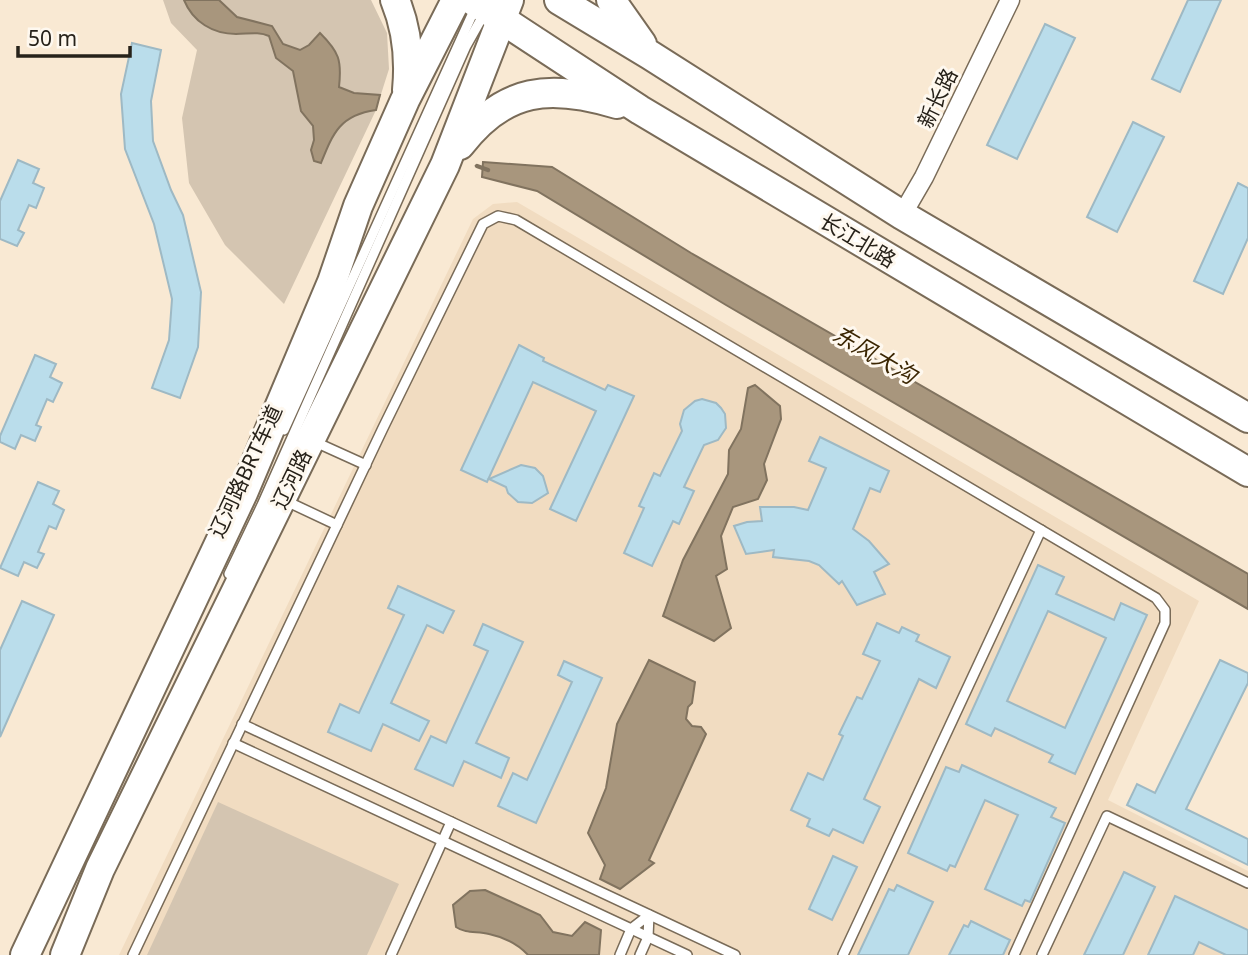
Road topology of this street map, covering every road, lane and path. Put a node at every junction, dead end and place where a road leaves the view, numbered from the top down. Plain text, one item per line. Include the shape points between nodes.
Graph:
1 (395, 0) edge
2 (559, 0) edge
3 (611, 0) edge
4 (1010, 0) edge
5 (484, 4) edge
6 (650, 55) junction
7 (417, 109) junction
8 (640, 110) junction
9 (462, 136) junction
10 (407, 142) junction
11 (901, 215) junction
12 (1248, 418) edge
13 (280, 438) dead end
14 (310, 440) junction
15 (366, 465) junction
16 (1248, 472) edge
17 (269, 492) junction
18 (337, 525) junction
19 (1041, 530) junction
20 (224, 558) dead end
21 (226, 580) dead end
22 (242, 724) junction
23 (158, 727) dead end
24 (233, 743) junction
25 (451, 822) junction
26 (442, 841) junction
27 (1248, 883) edge
28 (649, 915) junction
29 (631, 929) junction
30 (648, 937) junction
31 (25, 955) edge
32 (54, 955) edge
33 (65, 955) edge
34 (133, 955) edge
35 (391, 955) edge
36 (620, 955) edge
37 (640, 955) edge
38 (687, 955) edge
39 (735, 955) edge
40 (843, 955) edge
41 (1014, 955) edge
42 (1042, 955) edge

1 - 7 main road
2 - 6 main road, 长江北路
3 - 6 main road
4 - 11 street, 新长路 via 925,177
5 - 7 main road, 辽河路
5 - 8 main road, 长江北路
5 - 9 main road
6 - 11 main road, 长江北路
7 - 10 main road, 辽河路
8 - 9 main road via 571,92 550,92 524,97 487,114
8 - 16 main road, 长江北路
9 - 14 main road, 辽河路
10 - 13 lane, 辽河路BRT车道
10 - 21 lane, 辽河路BRT车道 via 262,505
10 - 31 main road, 辽河路 via 358,206 332,282 243,493
11 - 12 main road, 长江北路
14 - 15 lane
14 - 17 main road, 辽河路
15 - 18 lane
15 - 19 lane via 482,225 498,216 516,220
17 - 18 lane
17 - 20 lane, 辽河路BRT车道
17 - 33 main road, 辽河路
18 - 22 lane
19 - 40 lane
19 - 41 lane via 1156,598 1165,610 1165,623
22 - 24 lane
22 - 25 lane
23 - 32 lane
24 - 26 lane
24 - 34 lane
25 - 26 lane
25 - 28 lane
26 - 29 lane
26 - 35 lane
27 - 42 lane via 1107,816
28 - 29 lane
28 - 30 lane
28 - 39 lane
29 - 30 lane
29 - 36 lane
30 - 37 lane
30 - 38 lane

